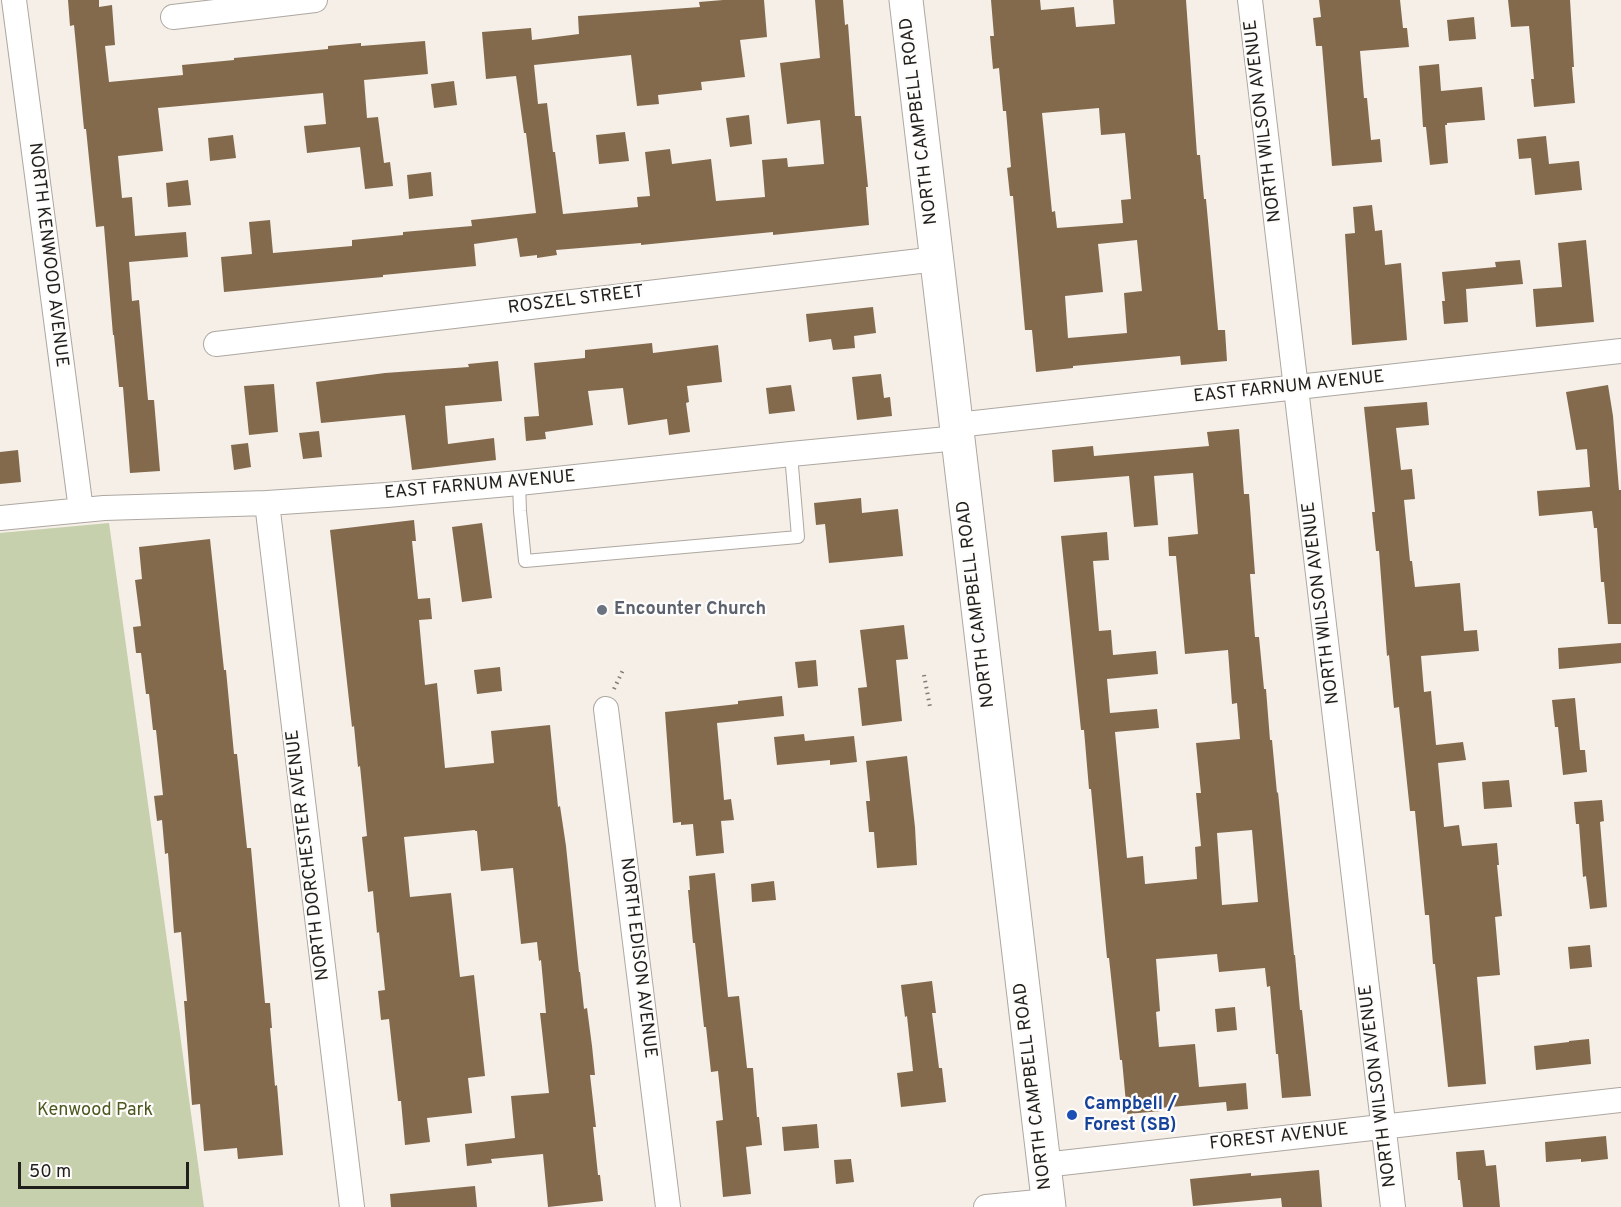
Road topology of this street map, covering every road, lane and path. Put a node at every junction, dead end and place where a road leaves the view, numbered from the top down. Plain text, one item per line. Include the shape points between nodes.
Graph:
1 (14, 0) edge
2 (315, 0) edge
3 (906, 0) edge
4 (1250, 0) edge
5 (173, 17) dead end
6 (937, 259) junction
7 (216, 344) dead end
8 (1621, 351) edge
9 (1296, 387) junction
10 (957, 431) junction
11 (791, 454) junction
12 (519, 483) junction
13 (267, 503) junction
14 (81, 510) junction
15 (0, 518) edge
16 (924, 675) dead end
17 (930, 707) dead end
18 (606, 710) dead end
19 (1621, 1100) edge
20 (1384, 1127) junction
21 (1044, 1165) junction
22 (1048, 1204) edge
23 (352, 1207) edge
24 (668, 1207) edge
25 (986, 1207) edge
26 (1393, 1207) edge

1 - 14 street, NORTH KENWOOD AVENUE
2 - 5 street
3 - 6 street, NORTH CAMPBELL ROAD
4 - 9 street, NORTH WILSON AVENUE
6 - 7 street, ROSZEL STREET
6 - 10 street, NORTH CAMPBELL ROAD
8 - 9 street, EAST FARNUM AVENUE
9 - 10 street, EAST FARNUM AVENUE
9 - 20 street, NORTH WILSON AVENUE
10 - 11 street, EAST FARNUM AVENUE
10 - 21 street, NORTH CAMPBELL ROAD
11 - 12 street, EAST FARNUM AVENUE
11 - 12 lane via 798,537 525,561
12 - 13 street, EAST FARNUM AVENUE
13 - 14 street, EAST FARNUM AVENUE
13 - 23 street, NORTH DORCHESTER AVENUE
14 - 15 street, EAST FARNUM AVENUE
16 - 17 path
18 - 24 street, NORTH EDISON AVENUE
19 - 20 street, FOREST AVENUE
20 - 21 street, FOREST AVENUE
20 - 26 street, NORTH WILSON AVENUE
21 - 22 street, NORTH CAMPBELL ROAD
22 - 25 street

